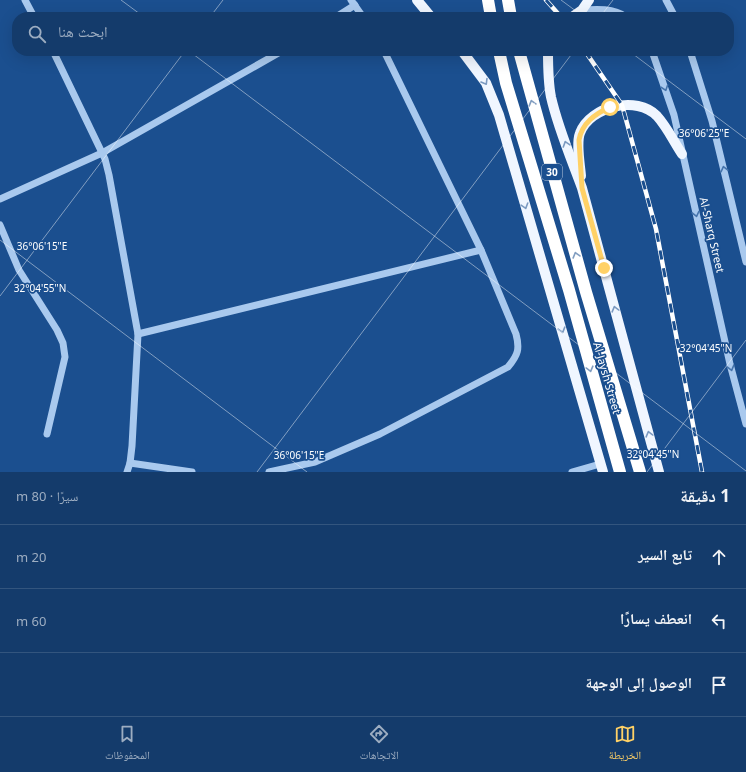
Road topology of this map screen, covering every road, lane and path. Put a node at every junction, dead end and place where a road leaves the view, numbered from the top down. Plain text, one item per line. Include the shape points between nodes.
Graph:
1 (25, 0) edge
2 (417, 0) edge
3 (488, 0) edge
4 (508, 0) edge
5 (588, 0) edge
6 (666, 0) edge
7 (353, 3) edge
8 (582, 10) junction
9 (31, 12) edge
10 (342, 12) edge
11 (359, 12) edge
12 (428, 12) edge
13 (490, 12) edge
14 (511, 12) edge
15 (579, 12) edge
16 (616, 12) edge
17 (672, 12) edge
18 (55, 56) edge
19 (273, 56) edge
20 (386, 56) edge
21 (466, 56) edge
22 (500, 56) edge
23 (520, 56) edge
24 (548, 56) edge
25 (654, 56) edge
26 (692, 56) edge
27 (102, 153) junction
28 (682, 154) junction
29 (582, 188) junction
30 (0, 199) edge
31 (0, 225) edge
32 (481, 250) junction
33 (746, 262) edge
34 (138, 334) junction
35 (746, 424) edge
36 (47, 434) dead end
37 (130, 463) junction
38 (602, 468) edge
39 (126, 472) edge
40 (192, 472) edge
41 (269, 472) edge
42 (572, 472) edge
43 (620, 472) edge
44 (640, 472) edge
45 (659, 472) edge

1 - 9 street
2 - 12 main road
3 - 13 highway
4 - 14 highway
5 - 8 main road
6 - 17 street
7 - 10 street
7 - 11 street
8 - 15 main road
8 - 16 street
18 - 27 street
19 - 27 street
20 - 32 street
21 -> 38 main road via 486,83 499,115
22 -> 43 highway, Al-Jaysh Street / 30
44 -> 23 highway, Al-Jaysh Street / 30 via 586,292
29 -> 24 main road via 552,97
25 -> 28 street, Al-Sharq Street via 674,115
33 -> 26 street via 712,121
27 - 30 street
27 - 34 street via 110,175
28 - 29 main road via 656,116 648,110 636,106 610,107 598,113 580,132
28 -> 35 street, Al-Sharq Street
45 -> 29 main road
31 - 36 street via 19,270 58,330 63,343 65,357
32 - 34 street
32 - 41 street via 516,334 518,345 515,358 508,367 380,434 315,462
34 - 37 street
37 - 39 street
37 - 40 street
38 - 42 street

